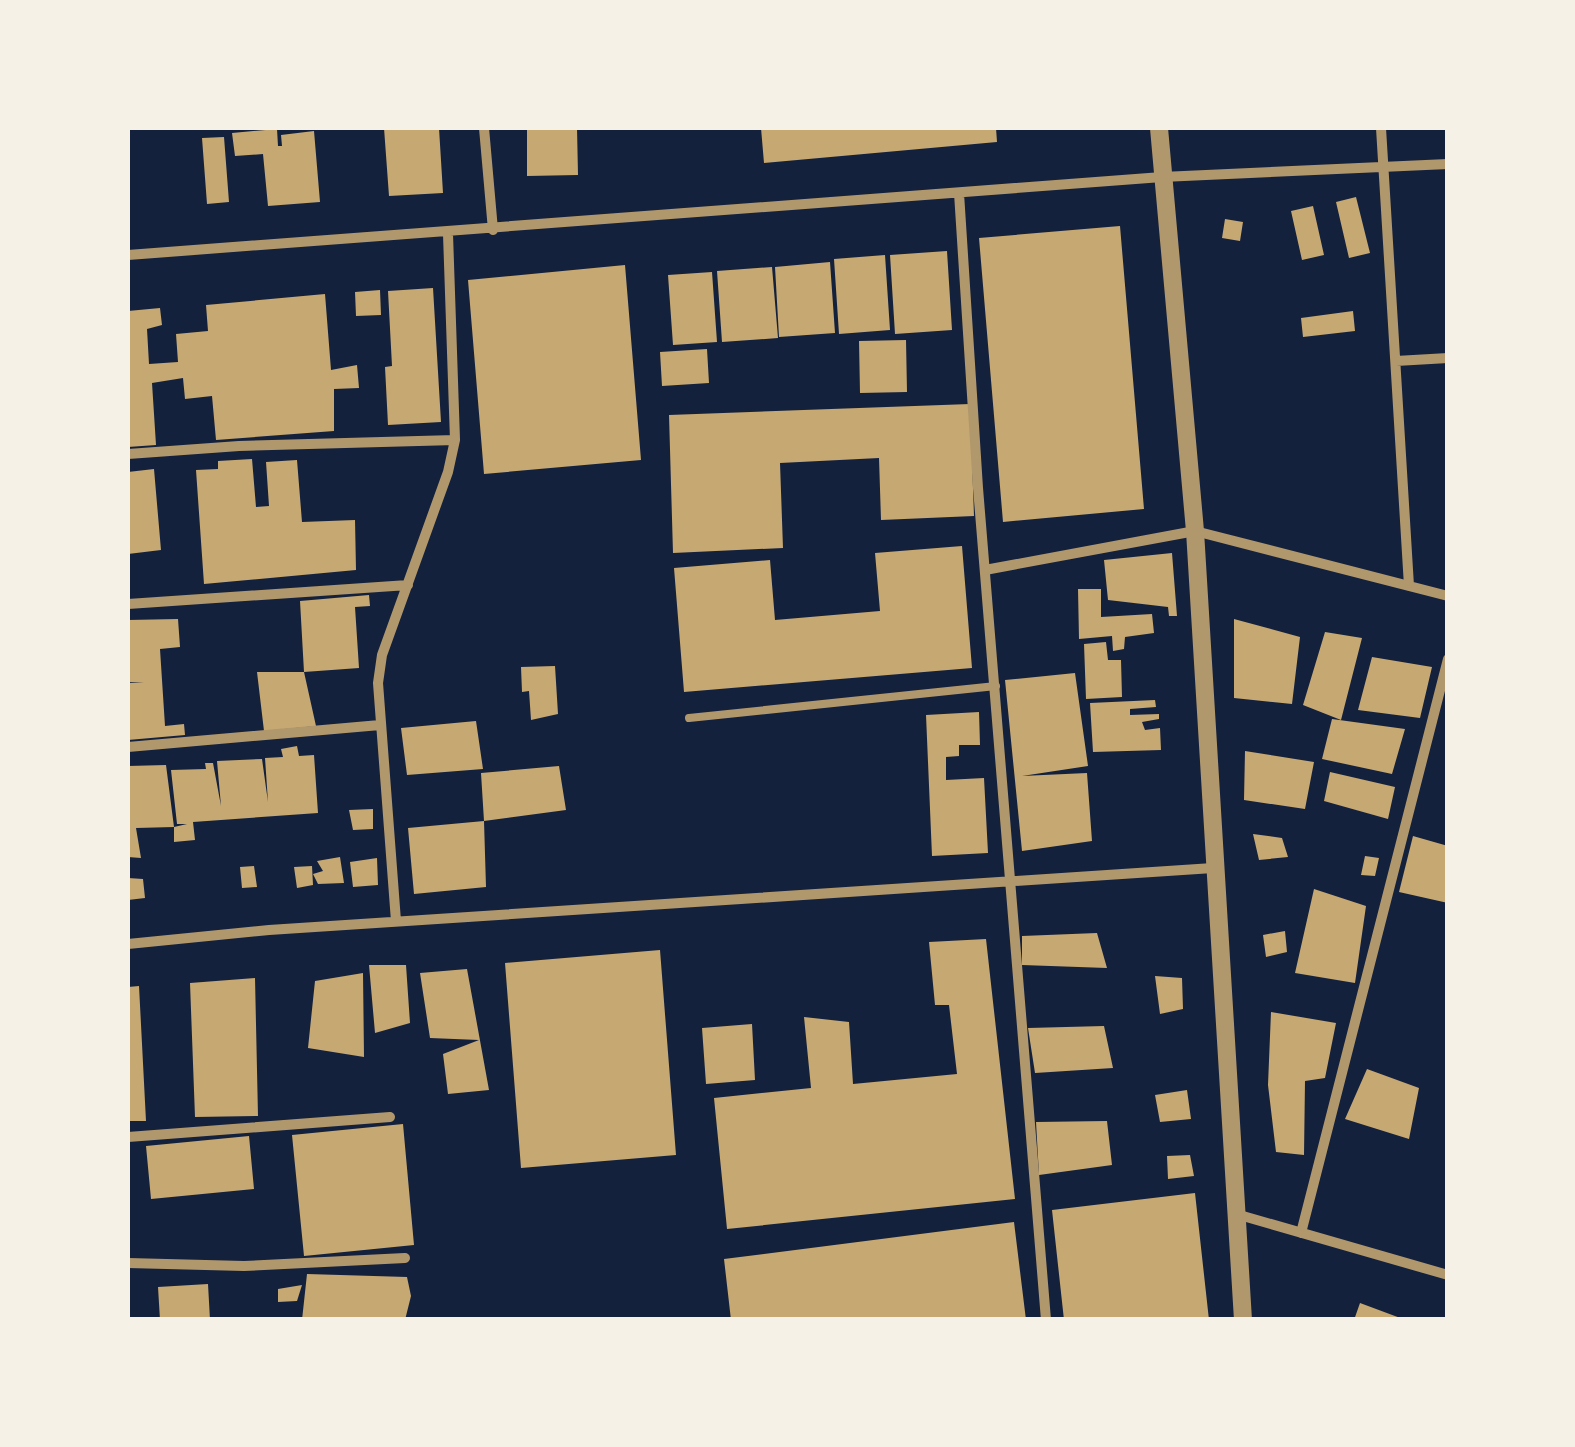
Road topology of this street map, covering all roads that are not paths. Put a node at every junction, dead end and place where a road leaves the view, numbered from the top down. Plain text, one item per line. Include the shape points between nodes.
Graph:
1 (484, 128) edge
2 (1159, 128) edge
3 (1381, 128) edge
4 (1448, 164) edge
5 (1384, 167) junction
6 (1162, 176) junction
7 (959, 193) junction
8 (492, 230) junction
9 (448, 234) junction
10 (128, 254) edge
11 (1448, 358) edge
12 (1396, 361) junction
13 (455, 440) junction
14 (128, 454) edge
15 (1195, 531) junction
16 (985, 570) junction
17 (408, 585) junction
18 (1409, 586) junction
19 (1448, 596) edge
20 (128, 604) edge
21 (1448, 659) edge
22 (996, 686) junction
23 (689, 718) dead end
24 (380, 725) junction
25 (128, 748) edge
26 (1213, 868) junction
27 (1014, 883) junction
28 (396, 921) junction
29 (128, 944) edge
30 (390, 1117) dead end
31 (128, 1137) edge
32 (1235, 1214) junction
33 (1301, 1232) junction
34 (404, 1258) dead end
35 (128, 1264) edge
36 (1448, 1275) edge
37 (1046, 1320) edge
38 (1242, 1320) edge

1 - 8 street
2 - 6 street
3 - 5 street
4 - 5 street
5 - 6 street
5 - 12 street
6 - 7 street
6 - 15 street
7 - 8 street
7 - 16 street
8 - 9 street
9 - 10 street
9 - 13 street
11 - 12 street
12 - 18 street
13 - 14 street
13 - 17 street
15 - 16 street
15 - 18 street
15 - 26 street
16 - 22 street
17 - 20 street
17 - 24 street via 382,655
18 - 19 street
21 - 33 street
22 - 23 lane
22 - 27 street
24 - 25 street
24 - 28 street
26 - 27 street
26 - 32 street
27 - 28 street
27 - 37 street
28 - 29 street
30 - 31 street
32 - 33 street
32 - 38 street
33 - 36 street
34 - 35 street

